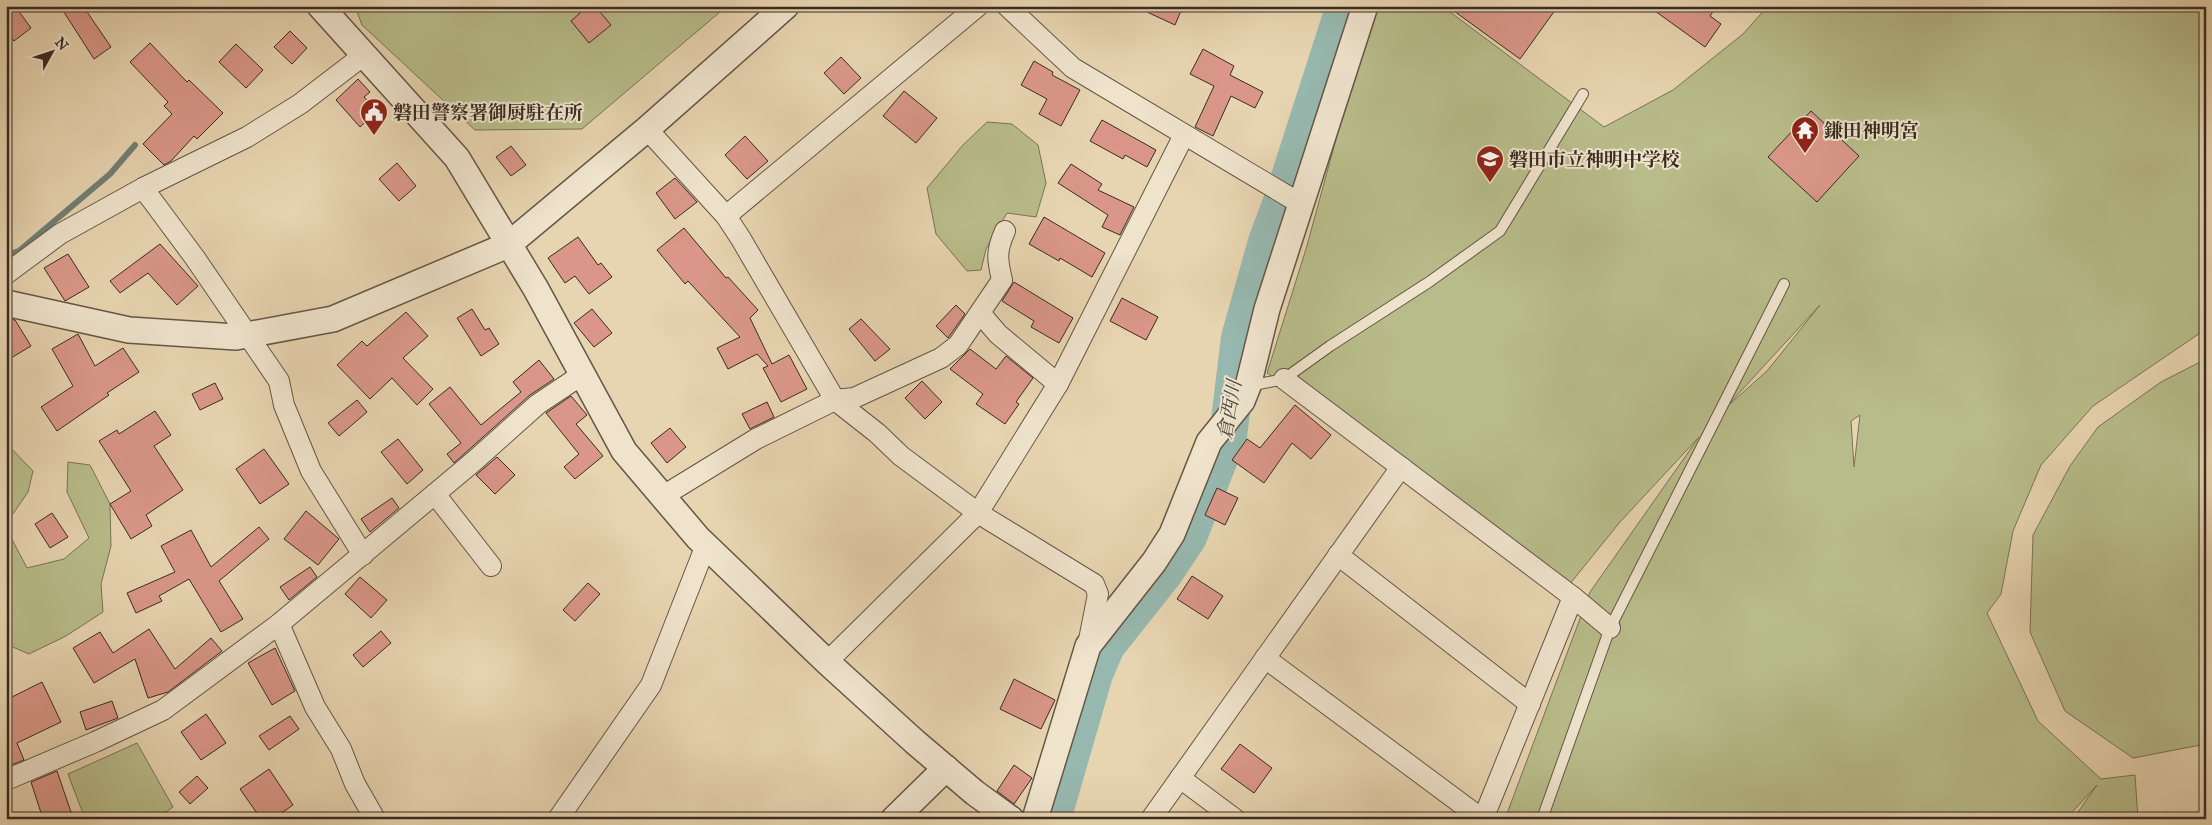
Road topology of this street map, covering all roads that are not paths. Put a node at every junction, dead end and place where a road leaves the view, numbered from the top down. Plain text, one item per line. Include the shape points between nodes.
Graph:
1 (320, 6) edge
2 (786, 6) edge
3 (978, 6) edge
4 (1007, 6) edge
5 (1366, 6) edge
6 (364, 55) junction
7 (1582, 94) dead end
8 (647, 129) junction
9 (1184, 135) junction
10 (143, 188) junction
11 (1301, 204) junction
12 (726, 216) junction
13 (1005, 231) dead end
14 (508, 245) junction
15 (6, 274) edge
16 (1784, 284) dead end
17 (6, 303) edge
18 (980, 313) junction
19 (248, 334) junction
20 (583, 374) junction
21 (1284, 379) junction
22 (1058, 384) junction
23 (1248, 386) junction
24 (835, 400) junction
25 (1401, 467) junction
26 (435, 494) junction
27 (663, 496) junction
28 (978, 513) junction
29 (706, 545) junction
30 (363, 555) junction
31 (1338, 556) junction
32 (491, 566) dead end
33 (1573, 596) junction
34 (279, 624) junction
35 (1610, 628) junction
36 (1088, 646) junction
37 (1266, 658) junction
38 (827, 662) junction
39 (1530, 704) junction
40 (946, 768) junction
41 (1180, 778) junction
42 (6, 780) edge
43 (375, 819) edge
44 (558, 819) edge
45 (894, 819) edge
46 (1010, 819) edge
47 (1035, 819) edge
48 (1151, 819) edge
49 (1235, 819) edge
50 (1482, 819) edge
51 (1542, 819) edge

1 - 6 street
2 - 8 street
3 - 12 street
4 - 9 street via 1073,68
5 - 11 street
6 - 10 street via 300,104 247,137
6 - 14 street via 457,158
7 - 21 lane via 1500,231
8 - 12 street
8 - 14 street
9 - 11 street
9 - 22 street
10 - 15 street via 60,234
10 - 19 street
11 - 23 street via 1267,309
12 - 24 street
13 - 18 street via 998,246 1002,280
14 - 19 street via 332,319
14 - 20 street
16 - 35 lane
17 - 19 street via 129,330 236,337
18 - 22 street via 998,334
18 - 24 street via 958,345 941,358 854,398
19 - 30 street via 279,381 284,405 310,471
20 - 26 street via 538,404
20 - 27 street via 624,450
21 - 23 lane
21 - 25 street
22 - 28 street
23 - 36 street via 1242,401 1209,442 1172,534
24 - 27 street via 756,439
24 - 28 street via 901,456
25 - 31 street
25 - 33 street
26 - 30 street
26 - 32 street
27 - 29 street
28 - 36 street via 1094,584 1098,594
28 - 38 street
29 - 38 street
29 - 44 street via 651,685
30 - 34 street
31 - 37 street
31 - 39 street
33 - 35 street
33 - 39 street
34 - 42 street via 163,710
34 - 43 street via 315,707 341,749 355,784
35 - 51 lane
36 - 47 street
37 - 41 street
37 - 50 street
38 - 40 street
39 - 50 street
40 - 45 street
40 - 46 street
41 - 48 street
41 - 49 street

